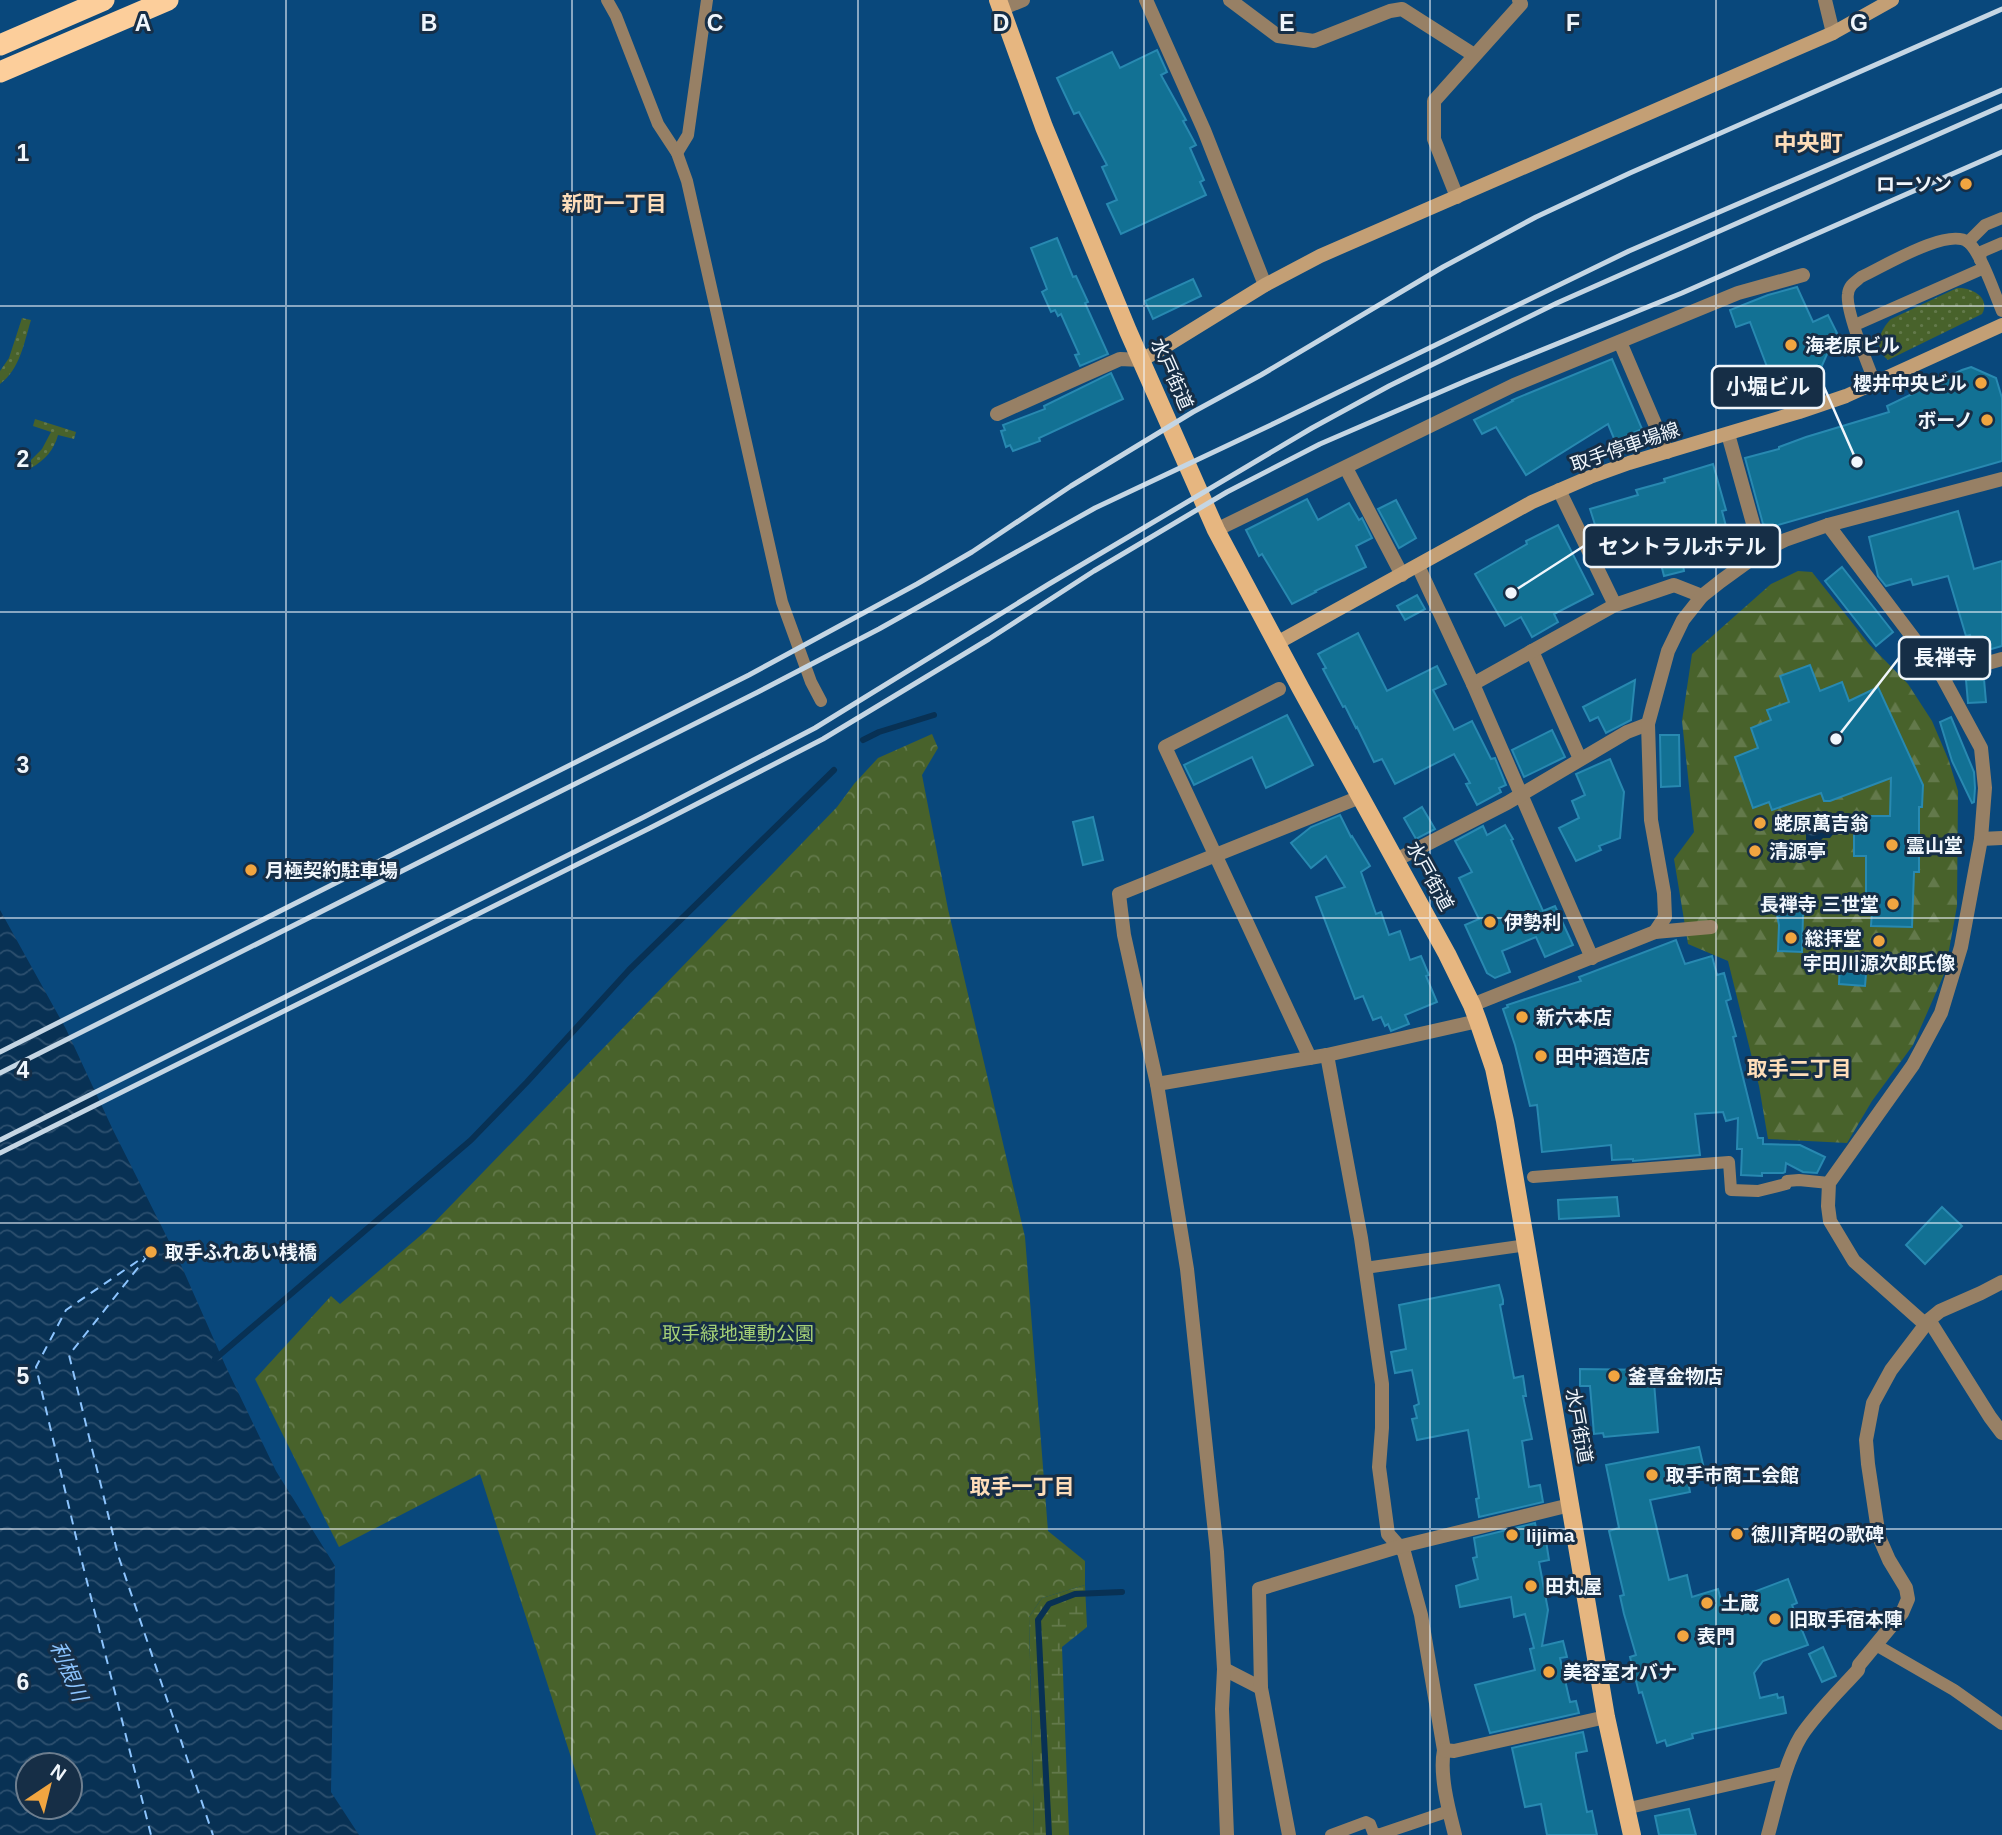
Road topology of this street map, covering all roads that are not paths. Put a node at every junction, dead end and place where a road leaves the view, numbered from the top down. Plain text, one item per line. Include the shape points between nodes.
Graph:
1 (104, 0) edge
2 (168, 0) edge
3 (607, 0) edge
4 (707, 0) edge
5 (1023, 0) edge
6 (1146, 0) edge
7 (1230, 0) edge
8 (1519, 0) edge
9 (1825, 0) edge
10 (1892, 0) edge
11 (1000, 5) edge
12 (1833, 33) junction
13 (0, 45) edge
14 (1474, 55) junction
15 (0, 72) edge
16 (677, 153) junction
17 (1457, 197) junction
18 (2002, 218) edge
19 (1968, 242) junction
20 (2002, 243) edge
21 (1982, 264) junction
22 (1803, 275) dead end
23 (1265, 285) junction
24 (2002, 311) edge
25 (1855, 325) junction
26 (2002, 325) edge
27 (1620, 342) junction
28 (1142, 360) junction
29 (1875, 383) junction
30 (996, 414) dead end
31 (1727, 434) junction
32 (1667, 452) junction
33 (1346, 468) junction
34 (2002, 479) edge
35 (1559, 490) junction
36 (1828, 526) junction
37 (1216, 530) junction
38 (1760, 552) junction
39 (1418, 566) junction
40 (1402, 575) junction
41 (1702, 596) junction
42 (1615, 604) junction
43 (1277, 643) junction
44 (1532, 651) junction
45 (2002, 659) edge
46 (1942, 676) junction
47 (1473, 684) junction
48 (1279, 689) dead end
49 (821, 701) dead end
50 (1648, 724) junction
51 (1580, 760) junction
52 (1520, 795) junction
53 (1360, 797) junction
54 (2002, 838) edge
55 (1981, 839) junction
56 (1215, 854) junction
57 (1396, 860) junction
58 (1711, 928) dead end
59 (1655, 932) junction
60 (1592, 958) junction
61 (1475, 1013) junction
62 (1327, 1055) junction
63 (1310, 1058) junction
64 (1157, 1084) junction
65 (1534, 1177) dead end
66 (1829, 1183) junction
67 (1527, 1245) junction
68 (1365, 1268) junction
69 (2002, 1282) edge
70 (1927, 1323) junction
71 (2002, 1433) edge
72 (1570, 1506) junction
73 (1398, 1547) junction
74 (1876, 1645) junction
75 (1224, 1669) junction
76 (1261, 1688) junction
77 (1606, 1717) junction
78 (2002, 1724) edge
79 (1444, 1750) junction
80 (1786, 1772) junction
81 (1625, 1809) junction
82 (1449, 1811) junction
83 (1227, 1835) edge
84 (1289, 1835) edge
85 (1331, 1835) edge
86 (1378, 1835) edge
87 (1455, 1835) edge
88 (1632, 1835) edge
89 (1768, 1835) edge

1 - 13 highway
2 - 15 highway
3 - 16 lane via 658,124
4 - 16 lane via 688,135
5 - 11 street
6 - 23 street
7 - 14 street via 1278,36 1314,41 1402,9
8 - 14 street via 1521,4
9 - 12 street
10 - 12 street
11 - 28 main road, 水戸街道 via 1044,127
12 - 17 street
14 - 17 street via 1434,101 1434,139
16 - 49 lane via 782,602
17 - 23 street
18 - 19 lane via 1985,225
19 - 21 lane
19 - 25 lane via 1934,242 1861,277 1847,295
20 - 21 lane via 1981,252
21 - 24 lane
21 - 25 lane
22 - 27 street via 1738,293
23 - 28 street
25 - 29 lane
26 - 29 street, 取手停車場線
27 - 32 street
27 - 33 street via 1514,385
28 - 30 street via 1120,359
28 - 37 main road, 水戸街道
29 - 31 street, 取手停車場線
31 - 32 street, 取手停車場線
31 - 38 street
32 - 35 street, 取手停車場線
33 - 37 street
33 - 40 street
34 - 36 street
35 - 39 street, 取手停車場線
35 - 42 street
36 - 38 street
36 - 46 street
37 - 43 main road, 水戸街道
38 - 41 street
39 - 40 street, 取手停車場線
39 - 47 street
40 - 43 street, 取手停車場線
41 - 42 street via 1674,585
41 - 50 street via 1683,620 1668,651
42 - 44 street
43 - 53 main road, 水戸街道
44 - 47 street
44 - 51 street
45 - 46 street
46 - 55 street via 1981,748 1985,788
47 - 52 street
48 - 56 street via 1165,747
50 - 51 street
50 - 59 street via 1651,820 1665,917
51 - 52 street
52 - 57 street
52 - 60 street
53 - 56 street
53 - 57 main road, 水戸街道
54 - 55 street
55 - 66 street via 1961,947 1941,1013 1913,1065
56 - 63 street
56 - 64 street via 1119,894
57 - 61 main road, 水戸街道
58 - 59 street
59 - 60 street
60 - 61 street
61 - 62 street
61 - 67 main road, 水戸街道 via 1494,1068
62 - 63 street
62 - 68 street
63 - 64 street
64 - 75 street via 1187,1269 1217,1552
65 - 66 lane via 1729,1162 1731,1190 1758,1191 1799,1180
66 - 70 street via 1829,1221 1854,1261
67 - 68 lane
67 - 72 main road, 水戸街道
68 - 73 street via 1382,1384 1379,1467 1388,1534
69 - 70 street via 1940,1311
70 - 71 street
70 - 74 street via 1891,1370 1873,1403 1866,1440 1879,1537 1908,1599
72 - 73 street
72 - 77 main road, 水戸街道
73 - 76 street via 1259,1589
73 - 79 street via 1404,1552 1421,1615
74 - 78 lane
74 - 80 street via 1800,1738
75 - 76 street
75 - 83 street
76 - 84 street
77 - 79 street
77 - 81 main road, 水戸街道
79 - 82 street
80 - 81 lane
80 - 89 street
81 - 88 main road, 水戸街道
82 - 86 lane
82 - 87 street
85 - 86 lane via 1366,1822

